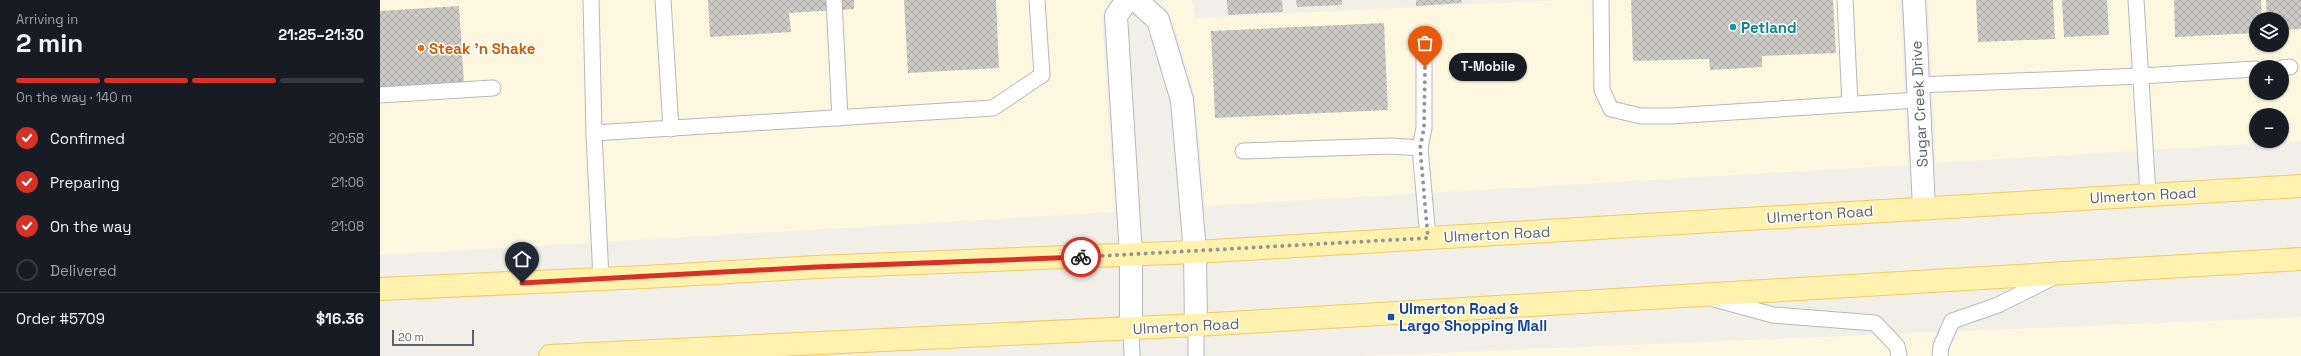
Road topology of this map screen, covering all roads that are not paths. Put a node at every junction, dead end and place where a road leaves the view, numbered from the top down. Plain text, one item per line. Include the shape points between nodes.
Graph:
1 (591, 0) edge
2 (663, 0) edge
3 (834, 0) edge
4 (1037, 0) edge
5 (1127, 0) edge
6 (1136, 0) edge
7 (1600, 0) edge
8 (1845, 0) edge
9 (1914, 0) edge
10 (2136, 0) edge
11 (1424, 45) dead end
12 (2249, 69) edge
13 (2141, 76) junction
14 (493, 88) dead end
15 (1918, 93) junction
16 (380, 95) edge
17 (1850, 104) junction
18 (840, 118) junction
19 (671, 128) junction
20 (594, 133) junction
21 (1420, 148) junction
22 (1243, 152) dead end
23 (2301, 186) edge
24 (2148, 194) junction
25 (1924, 208) junction
26 (1428, 238) junction
27 (1195, 252) junction
28 (1131, 254) junction
29 (2301, 259) edge
30 (2061, 274) junction
31 (601, 279) junction
32 (380, 289) edge
33 (1703, 296) junction
34 (1196, 325) junction
35 (1131, 329) junction
36 (550, 356) edge
37 (1132, 356) edge
38 (1196, 356) edge
39 (1899, 356) edge
40 (1940, 356) edge

1 - 20 lane
2 - 19 lane
3 - 18 lane
4 - 18 lane via 1042,75 993,108
5 - 28 street via 1116,16
6 - 27 street via 1158,20 1182,100
7 - 17 lane via 1602,90 1611,109 1641,116 1671,116
8 - 17 lane
9 - 15 street, Sugar Creek Drive
10 - 13 lane
11 - 21 lane via 1424,128
12 - 13 lane
13 - 15 lane
13 - 24 lane
14 - 16 lane
15 - 17 lane
15 - 25 street, Sugar Creek Drive
18 - 19 lane
19 - 20 lane
20 - 31 lane
21 - 22 lane via 1392,146
21 - 26 lane
23 - 24 main road, Ulmerton Road
24 - 25 main road, Ulmerton Road
25 - 26 main road, Ulmerton Road
26 - 27 main road, Ulmerton Road
27 - 28 main road, Ulmerton Road
27 - 34 street
28 - 31 main road, Ulmerton Road
28 - 35 street
29 - 30 main road, Ulmerton Road
30 - 33 main road, Ulmerton Road
30 - 40 lane via 1998,305 1952,321 1941,346
31 - 32 main road, Ulmerton Road
33 - 34 main road, Ulmerton Road
33 - 39 lane via 1773,315 1874,323 1897,346
34 - 35 main road, Ulmerton Road
34 - 38 lane
35 - 36 main road, Ulmerton Road
35 - 37 lane

